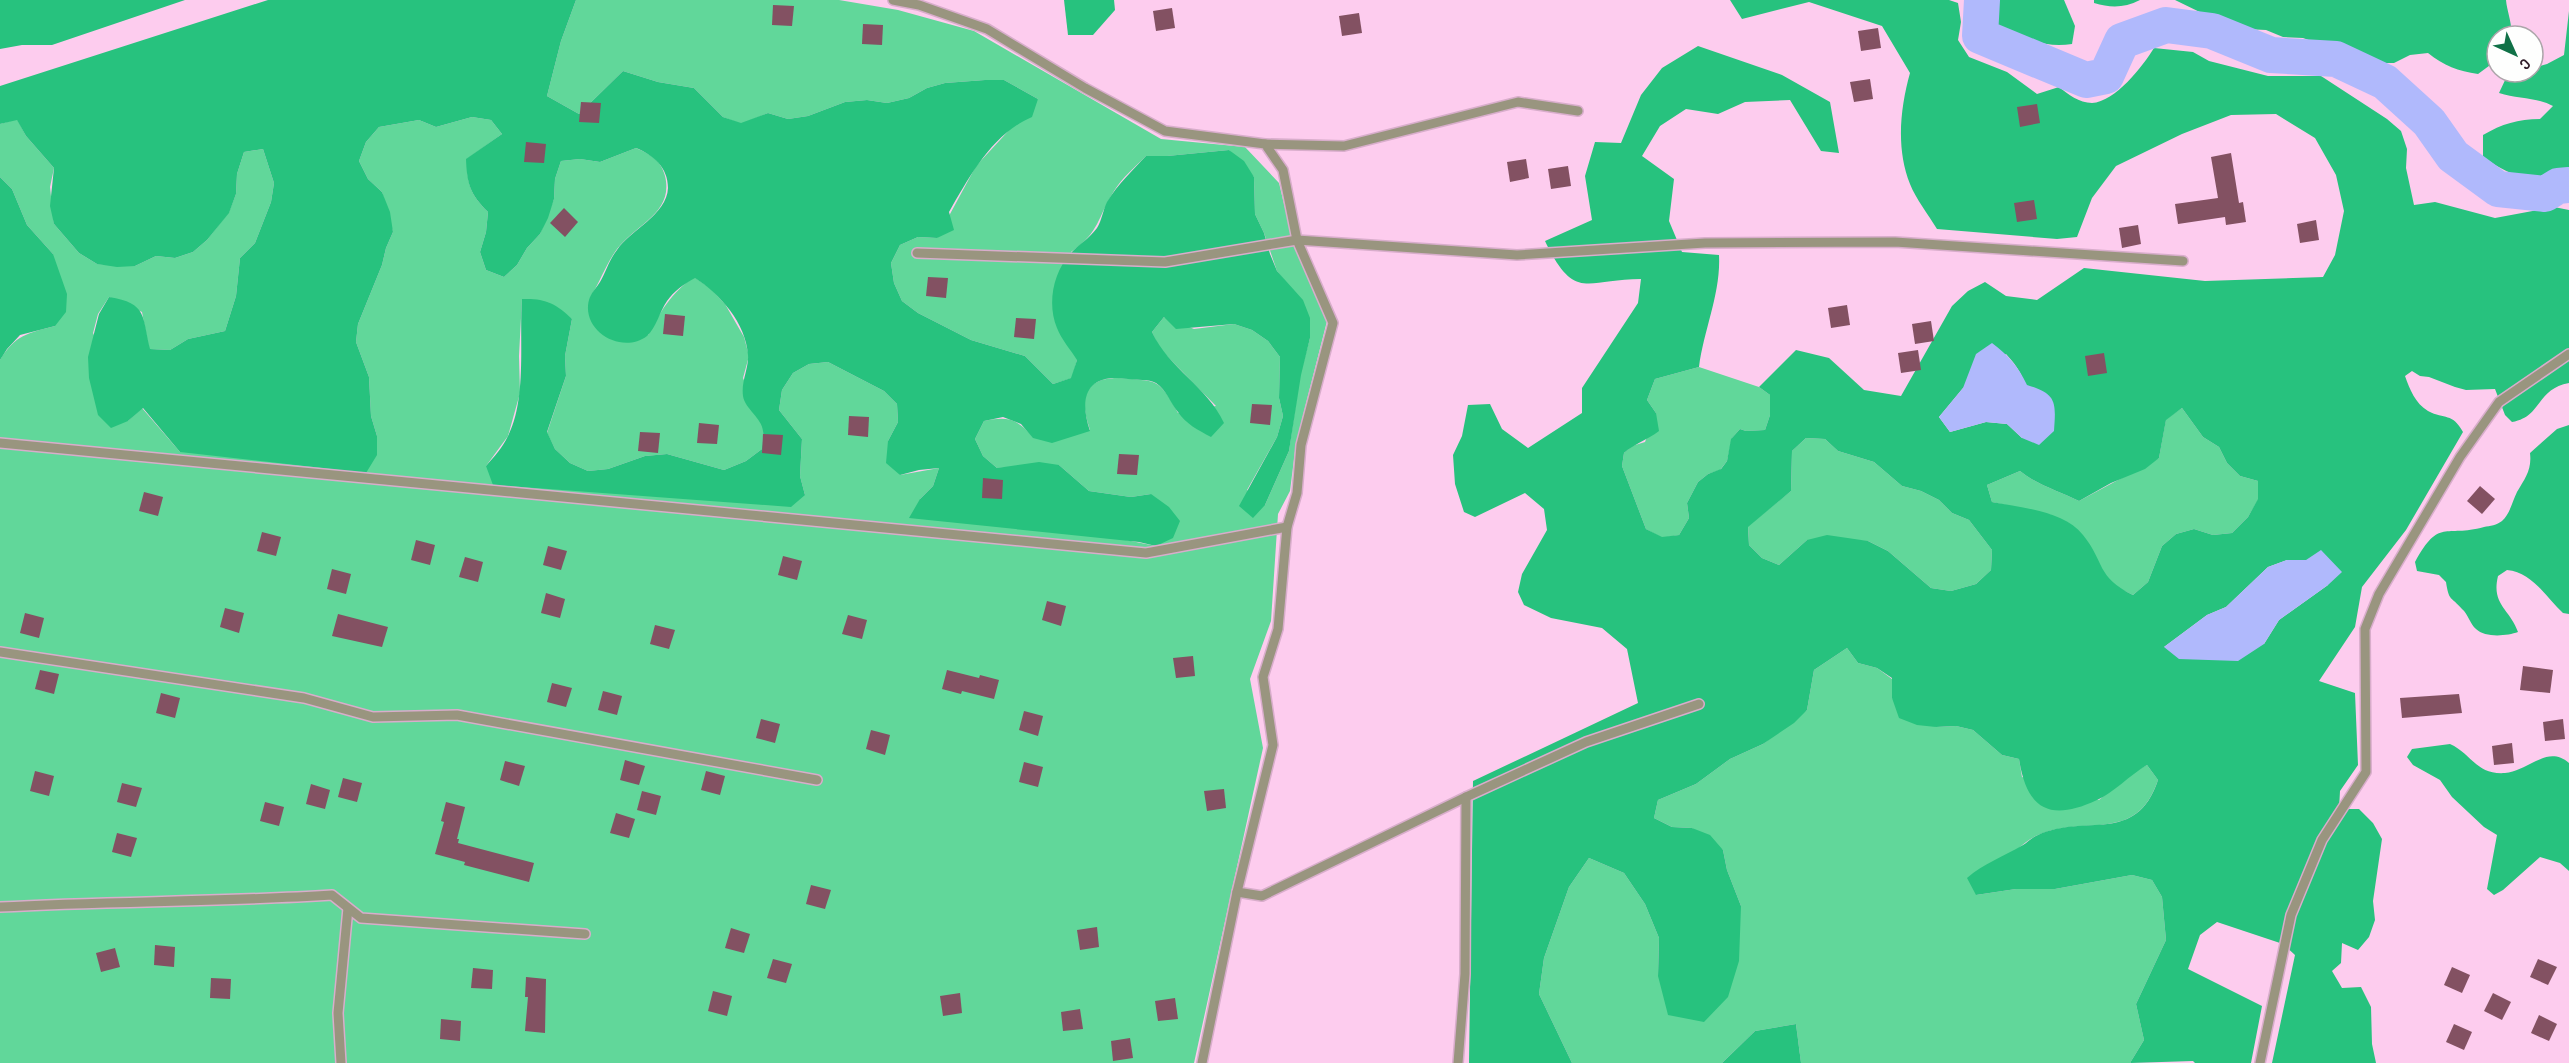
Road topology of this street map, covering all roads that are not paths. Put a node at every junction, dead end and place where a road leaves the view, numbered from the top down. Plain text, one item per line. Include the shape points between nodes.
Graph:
1 (893, 0) edge
2 (1578, 111) dead end
3 (1265, 144) junction
4 (1297, 240) junction
5 (917, 253) dead end
6 (2183, 261) dead end
7 (2569, 354) edge
8 (0, 443) edge
9 (1287, 527) junction
10 (0, 652) edge
11 (1699, 704) dead end
12 (817, 780) dead end
13 (1466, 797) junction
14 (1237, 892) junction
15 (0, 907) edge
16 (348, 908) junction
17 (585, 934) dead end
18 (341, 1063) edge
19 (1202, 1063) edge
20 (1458, 1063) edge
21 (2260, 1063) edge

1 - 3 lane via 987,28 1165,131
2 - 3 lane via 1518,102 1344,146
3 - 4 lane via 1283,170
4 - 5 lane via 1166,262
4 - 6 lane via 1517,255 1705,243 1895,242
4 - 9 lane via 1333,323 1301,445 1297,493
7 - 21 lane via 2499,402 2460,458 2379,594 2365,629 2366,772 2322,840 2291,915
8 - 9 lane via 1146,553
9 - 14 lane via 1278,629 1263,677 1273,745
10 - 12 lane via 304,698 373,717 457,715
11 - 13 lane via 1586,742
13 - 14 lane via 1262,896
13 - 20 lane via 1465,974
14 - 19 lane
15 - 16 lane via 333,895
16 - 17 lane via 361,918
16 - 18 lane via 338,1013

